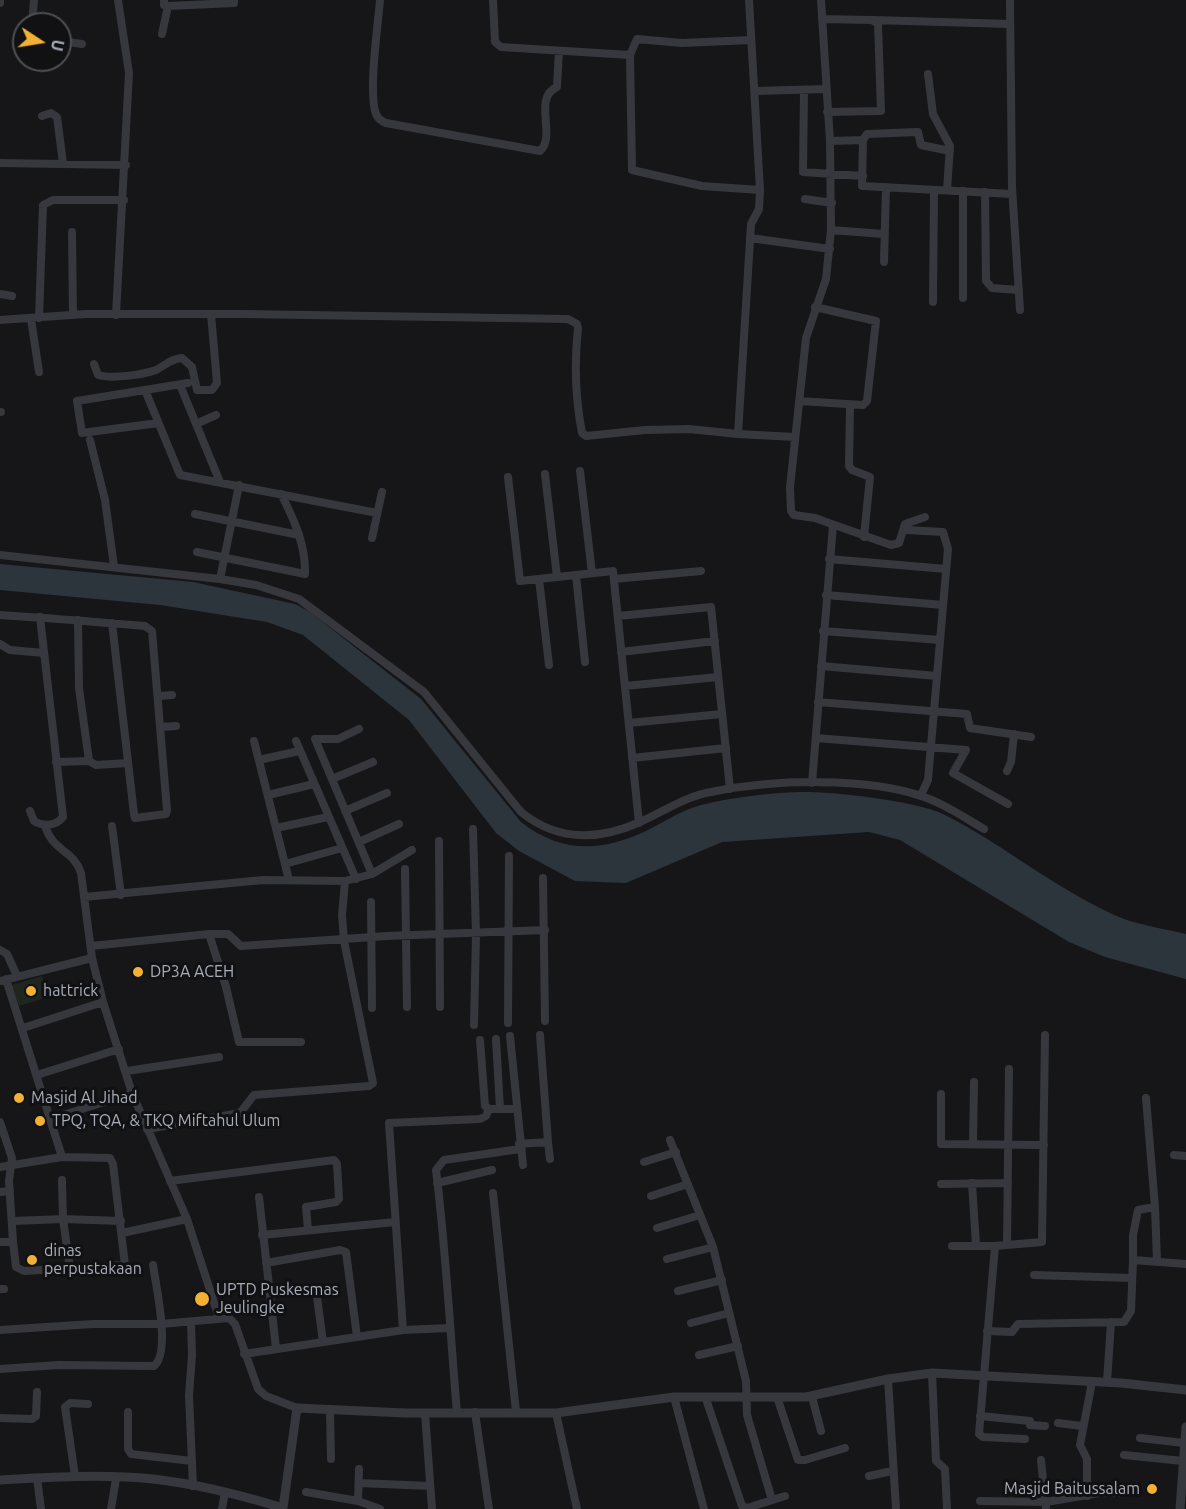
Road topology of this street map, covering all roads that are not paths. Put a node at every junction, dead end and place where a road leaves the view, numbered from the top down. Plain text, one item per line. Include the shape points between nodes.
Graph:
1 (118, 0) edge
2 (234, 0) edge
3 (380, 0) edge
4 (493, 0) edge
5 (749, 0) edge
6 (821, 0) edge
7 (1010, 0) edge
8 (166, 3) edge
9 (822, 19) junction
10 (872, 20) junction
11 (1010, 24) junction
12 (162, 34) dead end
13 (751, 40) junction
14 (72, 43) edge
15 (82, 44) dead end
16 (559, 51) junction
17 (630, 55) junction
18 (928, 74) dead end
19 (825, 89) junction
20 (804, 90) junction
21 (755, 91) junction
22 (827, 112) junction
23 (42, 116) dead end
24 (863, 140) junction
25 (830, 141) junction
26 (950, 151) junction
27 (0, 163) edge
28 (63, 163) junction
29 (126, 165) junction
30 (832, 176) junction
31 (863, 176) junction
32 (886, 187) junction
33 (760, 190) junction
34 (934, 190) junction
35 (947, 190) junction
36 (963, 191) junction
37 (985, 192) junction
38 (1012, 194) junction
39 (805, 199) dead end
40 (124, 200) junction
41 (832, 203) junction
42 (831, 230) junction
43 (72, 232) dead end
44 (884, 234) junction
45 (750, 238) junction
46 (830, 249) junction
47 (884, 262) dead end
48 (1019, 290) junction
49 (0, 294) edge
50 (12, 296) dead end
51 (963, 298) dead end
52 (933, 302) dead end
53 (815, 307) junction
54 (1020, 310) dead end
55 (211, 314) junction
56 (73, 315) junction
57 (116, 315) junction
58 (35, 318) junction
59 (0, 320) edge
60 (94, 363) dead end
61 (39, 372) dead end
62 (145, 390) junction
63 (799, 401) junction
64 (850, 406) junction
65 (216, 415) dead end
66 (158, 423) junction
67 (196, 424) junction
68 (738, 434) junction
69 (795, 437) junction
70 (90, 440) dead end
71 (580, 471) dead end
72 (545, 474) dead end
73 (508, 477) dead end
74 (220, 482) junction
75 (239, 485) junction
76 (382, 492) dead end
77 (281, 494) junction
78 (377, 513) junction
79 (195, 514) dead end
80 (925, 517) dead end
81 (231, 522) junction
82 (833, 525) junction
83 (907, 530) dead end
84 (299, 535) junction
85 (864, 537) junction
86 (372, 538) dead end
87 (197, 552) dead end
88 (0, 555) edge
89 (224, 558) junction
90 (829, 559) junction
91 (114, 566) junction
92 (946, 569) junction
93 (701, 571) dead end
94 (592, 573) junction
95 (576, 575) junction
96 (557, 577) junction
97 (220, 579) junction
98 (538, 579) junction
99 (614, 579) junction
100 (826, 595) junction
101 (943, 605) junction
102 (0, 615) edge
103 (618, 616) junction
104 (40, 617) junction
105 (78, 621) junction
106 (112, 623) junction
107 (823, 631) junction
108 (940, 640) junction
109 (714, 642) junction
110 (0, 645) edge
111 (621, 652) junction
112 (44, 653) junction
113 (585, 662) dead end
114 (549, 664) dead end
115 (821, 666) junction
116 (937, 675) junction
117 (718, 677) junction
118 (625, 686) junction
119 (172, 695) dead end
120 (159, 696) junction
121 (818, 702) junction
122 (934, 711) junction
123 (722, 714) junction
124 (629, 723) junction
125 (176, 726) dead end
126 (161, 728) junction
127 (359, 729) dead end
128 (1014, 734) junction
129 (1031, 737) dead end
130 (816, 738) junction
131 (254, 741) dead end
132 (296, 741) dead end
133 (931, 747) junction
134 (726, 748) junction
135 (299, 751) junction
136 (632, 758) junction
137 (259, 760) junction
138 (89, 761) junction
139 (56, 762) junction
140 (373, 762) dead end
141 (128, 763) junction
142 (1007, 771) dead end
143 (332, 779) junction
144 (812, 783) junction
145 (314, 784) junction
146 (730, 789) junction
147 (387, 794) dead end
148 (268, 795) junction
149 (921, 795) junction
150 (1008, 804) dead end
151 (30, 811) dead end
152 (345, 811) junction
153 (328, 817) junction
154 (639, 823) junction
155 (399, 824) dead end
156 (45, 826) junction
157 (112, 826) dead end
158 (276, 828) junction
159 (473, 829) dead end
160 (984, 829) dead end
161 (439, 841) dead end
162 (358, 842) junction
163 (342, 848) junction
164 (412, 850) dead end
165 (509, 856) dead end
166 (285, 864) junction
167 (405, 869) dead end
168 (372, 874) junction
169 (543, 878) dead end
170 (356, 879) junction
171 (289, 880) junction
172 (345, 881) junction
173 (121, 895) junction
174 (84, 897) junction
175 (371, 902) dead end
176 (545, 930) junction
177 (509, 932) junction
178 (209, 934) junction
179 (476, 934) junction
180 (406, 935) junction
181 (441, 935) junction
182 (371, 938) junction
183 (344, 940) junction
184 (91, 946) junction
185 (0, 950) edge
186 (92, 958) junction
187 (17, 976) junction
188 (3, 980) edge
189 (103, 1002) junction
190 (407, 1007) dead end
191 (440, 1007) dead end
192 (372, 1008) dead end
193 (545, 1021) dead end
194 (508, 1023) dead end
195 (474, 1025) dead end
196 (23, 1028) junction
197 (540, 1035) dead end
198 (1045, 1035) dead end
199 (510, 1036) dead end
200 (496, 1039) dead end
201 (480, 1040) dead end
202 (301, 1042) dead end
203 (119, 1049) junction
204 (219, 1057) dead end
205 (1009, 1069) dead end
206 (127, 1071) junction
207 (37, 1075) junction
208 (974, 1082) dead end
209 (132, 1093) junction
210 (941, 1094) dead end
211 (1146, 1098) dead end
212 (489, 1109) junction
213 (500, 1109) junction
214 (517, 1109) junction
215 (51, 1119) junction
216 (0, 1122) edge
217 (147, 1129) junction
218 (670, 1140) dead end
219 (548, 1142) junction
220 (973, 1144) junction
221 (1008, 1144) junction
222 (1044, 1145) junction
223 (519, 1146) junction
224 (676, 1152) junction
225 (1174, 1155) dead end
226 (62, 1156) junction
227 (1186, 1156) edge
228 (550, 1159) dead end
229 (644, 1162) dead end
230 (523, 1166) dead end
231 (0, 1167) edge
232 (10, 1167) junction
233 (492, 1170) dead end
234 (62, 1180) dead end
235 (170, 1181) junction
236 (437, 1183) junction
237 (972, 1183) junction
238 (1008, 1183) junction
239 (688, 1184) junction
240 (941, 1184) dead end
241 (0, 1191) edge
242 (10, 1191) junction
243 (493, 1193) dead end
244 (651, 1196) dead end
245 (259, 1197) dead end
246 (1155, 1207) junction
247 (700, 1215) junction
248 (63, 1219) junction
249 (187, 1219) junction
250 (13, 1221) junction
251 (121, 1221) junction
252 (394, 1222) junction
253 (657, 1228) dead end
254 (308, 1230) junction
255 (122, 1233) junction
256 (262, 1235) junction
257 (0, 1242) edge
258 (12, 1242) junction
259 (976, 1245) junction
260 (995, 1245) junction
261 (1007, 1245) junction
262 (952, 1246) dead end
263 (713, 1247) junction
264 (667, 1260) dead end
265 (1133, 1260) junction
266 (1157, 1261) junction
267 (266, 1263) junction
268 (1186, 1264) edge
269 (153, 1265) dead end
270 (70, 1269) junction
271 (1034, 1275) dead end
272 (1132, 1278) junction
273 (722, 1280) junction
274 (316, 1289) dead end
275 (678, 1292) dead end
276 (729, 1312) junction
277 (219, 1318) junction
278 (1111, 1322) junction
279 (190, 1323) junction
280 (691, 1323) dead end
281 (161, 1324) junction
282 (449, 1328) junction
283 (0, 1330) edge
284 (404, 1330) junction
285 (987, 1331) junction
286 (357, 1337) junction
287 (323, 1342) junction
288 (738, 1346) junction
289 (276, 1348) junction
290 (244, 1354) junction
291 (699, 1355) dead end
292 (0, 1369) edge
293 (932, 1373) junction
294 (983, 1374) junction
295 (888, 1379) junction
296 (1092, 1382) junction
297 (1107, 1382) junction
298 (1186, 1390) edge
299 (37, 1392) dead end
300 (812, 1396) junction
301 (674, 1397) junction
302 (777, 1397) junction
303 (746, 1398) junction
304 (706, 1399) junction
305 (88, 1404) dead end
306 (297, 1408) junction
307 (330, 1411) junction
308 (128, 1412) dead end
309 (475, 1412) junction
310 (516, 1412) junction
311 (425, 1413) junction
312 (457, 1413) junction
313 (556, 1413) junction
314 (980, 1416) junction
315 (0, 1418) edge
316 (1058, 1423) dead end
317 (1045, 1426) dead end
318 (1082, 1426) junction
319 (1186, 1427) edge
320 (821, 1431) dead end
321 (1140, 1438) dead end
322 (1025, 1439) dead end
323 (1184, 1443) junction
324 (845, 1448) dead end
325 (1124, 1455) dead end
326 (331, 1459) dead end
327 (1041, 1460) dead end
328 (192, 1461) junction
329 (1183, 1461) junction
330 (359, 1469) dead end
331 (892, 1471) junction
332 (75, 1476) junction
333 (869, 1476) dead end
334 (37, 1478) junction
335 (116, 1479) junction
336 (0, 1480) edge
337 (359, 1483) junction
338 (193, 1486) junction
339 (430, 1486) junction
340 (225, 1492) junction
341 (306, 1492) dead end
342 (1119, 1493) dead end
343 (785, 1496) dead end
344 (1087, 1496) junction
345 (772, 1500) junction
346 (358, 1501) junction
347 (980, 1501) dead end
348 (1016, 1505) edge
349 (1046, 1505) edge
350 (41, 1509) edge
351 (111, 1509) edge
352 (222, 1509) edge
353 (283, 1509) edge
354 (380, 1509) edge
355 (432, 1509) edge
356 (489, 1509) edge
357 (577, 1509) edge
358 (704, 1509) edge
359 (896, 1509) edge
360 (947, 1509) edge
361 (1180, 1509) edge

1 - 29 street via 129,73
2 - 8 street
3 - 16 street via 374,60 375,111 386,123 540,151 545,140 546,100 557,87
4 - 16 street via 497,45
5 - 13 street
6 - 9 street
7 - 11 street
8 - 12 street
9 - 10 street
9 - 19 street
10 - 11 street
10 - 22 street via 878,24 881,111
11 - 38 street
13 - 17 street via 682,44 637,39
13 - 21 street
14 - 15 street
16 - 17 street
17 - 33 street via 632,170 702,186
18 - 26 street via 933,114
19 - 20 street
19 - 22 street
20 - 21 street
20 - 30 street via 802,171
21 - 33 street
22 - 25 street
23 - 28 street via 51,113 57,117
24 - 25 street
24 - 26 street via 869,134 918,132 921,145
24 - 31 street
25 - 30 street
26 - 35 street
27 - 28 street
28 - 29 street
29 - 40 street
30 - 31 street
30 - 41 street
31 - 32 street via 862,186
32 - 34 street
32 - 44 street
33 - 45 street
34 - 35 street
34 - 52 street
35 - 36 street
36 - 37 street
36 - 51 street
37 - 38 street
37 - 48 street via 986,281 992,288
38 - 48 street
39 - 41 street
40 - 57 street
40 - 58 street via 53,200 43,205
41 - 42 street
42 - 44 street
42 - 46 street
43 - 56 street
44 - 47 street
45 - 46 street
45 - 68 street
46 - 53 street via 826,279
48 - 54 street
49 - 50 street
53 - 63 street via 806,338
53 - 64 street via 877,323 867,400 863,405
55 - 57 street
55 - 60 street via 217,383 212,390 197,390 192,367 182,358 171,359 153,370 110,376 98,375
55 - 68 street via 568,319 578,328 573,368 582,433 586,436 689,429
56 - 57 street
56 - 58 street
58 - 59 street
58 - 61 street
62 - 66 street
62 - 66 street via 77,401 82,433
62 - 67 street via 184,384
63 - 64 street
63 - 69 street
64 - 85 street via 849,466 870,477
65 - 67 street
66 - 74 street via 180,475
67 - 74 street
68 - 69 street
69 - 82 street via 791,512
70 - 91 street via 105,500
71 - 94 street
72 - 96 street
73 - 98 street via 520,581
74 - 75 street
75 - 77 street
75 - 81 street
76 - 78 street
77 - 78 street
77 - 84 street
78 - 86 street
79 - 81 street
80 - 85 street via 905,524 896,545
81 - 84 street
81 - 89 street
82 - 85 street
82 - 90 street
83 - 92 street via 944,532 948,549
84 - 89 street via 305,574
87 - 89 street
88 - 91 street
89 - 97 street
90 - 92 street
90 - 100 street
91 - 97 street
92 - 101 street
93 - 99 street
94 - 95 street
94 - 99 street via 613,571
95 - 96 street
95 - 113 street
96 - 98 street
97 - 154 street via 256,585 299,599 424,692 510,800 534,823 564,835 584,836
98 - 114 street
99 - 103 street
100 - 101 street
100 - 107 street
101 - 108 street
102 - 104 street
103 - 109 street via 711,606
103 - 111 street
104 - 105 street
104 - 112 street
105 - 106 street
105 - 138 street via 79,688
106 - 120 street via 145,626 152,631
106 - 141 street
107 - 108 street
107 - 115 street
108 - 116 street
109 - 111 street
109 - 117 street
110 - 112 street via 10,650
111 - 118 street
112 - 139 street
115 - 116 street
115 - 121 street
116 - 122 street
117 - 118 street
117 - 123 street
118 - 124 street
119 - 120 street
120 - 126 street
121 - 122 street
121 - 130 street
122 - 128 street via 967,714 970,728
122 - 133 street
123 - 124 street
123 - 134 street
124 - 136 street
125 - 126 street
126 - 141 street via 166,814 135,818
127 - 143 street via 338,739 315,739
128 - 129 street
128 - 142 street
130 - 133 street
130 - 144 street
131 - 137 street
132 - 135 street
133 - 149 street via 928,780
133 - 150 street via 966,750 953,773
134 - 136 street
134 - 146 street
135 - 137 street
135 - 145 street
136 - 154 street
137 - 148 street
138 - 139 street
138 - 141 street via 96,765
139 - 156 street via 63,817
140 - 143 street
143 - 152 street
144 - 146 street
144 - 149 street via 879,787
145 - 148 street
145 - 153 street
146 - 154 street via 703,793
147 - 152 street
148 - 158 street
149 - 160 street
151 - 156 street via 34,821
152 - 162 street
153 - 158 street
153 - 163 street
155 - 162 street
156 - 174 street via 62,853 77,860
157 - 173 street
158 - 166 street
159 - 179 street
161 - 181 street
162 - 168 street
163 - 166 street
163 - 170 street
164 - 168 street
165 - 177 street
166 - 171 street
167 - 180 street
168 - 170 street
169 - 176 street
170 - 172 street
171 - 172 street
171 - 173 street
172 - 183 street
173 - 174 street
174 - 184 street
175 - 182 street
176 - 177 street
176 - 193 street
177 - 179 street
177 - 194 street
178 - 183 street via 228,934 241,946
178 - 184 street
178 - 202 street via 239,1042
179 - 181 street
179 - 195 street
180 - 181 street
180 - 182 street
180 - 190 street
181 - 191 street
182 - 183 street
182 - 192 street
183 - 217 street via 372,1085 254,1095 240,1113
184 - 186 street
185 - 187 street via 7,954
186 - 187 street
186 - 189 street
187 - 188 street
188 - 196 street
189 - 196 street
189 - 203 street
196 - 207 street
197 - 219 street
198 - 222 street
199 - 214 street
200 - 213 street
201 - 212 street via 485,1106
203 - 206 street
203 - 207 street
204 - 206 street
205 - 221 street
206 - 209 street
207 - 215 street
208 - 220 street
209 - 215 street
209 - 217 street
210 - 220 street via 941,1144
211 - 246 street
212 - 213 street
212 - 252 street via 480,1119 389,1123
213 - 214 street
214 - 223 street
215 - 226 street
216 - 232 street via 12,1158
217 - 235 street
218 - 224 street
219 - 223 street
219 - 228 street
220 - 221 street
221 - 222 street
221 - 238 street
222 - 261 street via 1042,1242
223 - 230 street
223 - 236 street via 444,1160 436,1170
224 - 229 street
224 - 239 street
225 - 227 street
226 - 232 street
226 - 251 street via 110,1158
231 - 232 street
232 - 242 street
233 - 236 street
234 - 248 street
235 - 249 street
235 - 254 street via 333,1161 337,1164 339,1199 306,1207
236 - 282 street via 448,1272
237 - 238 street
237 - 240 street
237 - 259 street
238 - 261 street
239 - 244 street
239 - 247 street
241 - 242 street
242 - 250 street
243 - 310 street
245 - 256 street
246 - 265 street via 1138,1210
246 - 266 street
247 - 253 street
247 - 263 street
248 - 250 street
248 - 251 street
248 - 270 street
249 - 255 street
249 - 277 street
250 - 258 street
251 - 255 street
252 - 254 street
252 - 284 street
254 - 256 street
255 - 270 street via 123,1268
256 - 267 street
257 - 258 street
258 - 270 street via 19,1269
259 - 260 street
259 - 262 street
260 - 261 street
260 - 285 street
263 - 264 street
263 - 273 street
265 - 266 street
265 - 272 street
266 - 268 street
267 - 286 street via 346,1252
267 - 289 street
269 - 281 street
271 - 272 street
272 - 278 street via 1130,1315 1124,1322
273 - 275 street
273 - 276 street
274 - 287 street
276 - 280 street
276 - 288 street
277 - 279 street
277 - 290 street via 233,1321
278 - 285 street via 1018,1324 1012,1332
278 - 297 street
279 - 281 street
279 - 328 street
281 - 283 street
281 - 292 street via 161,1356 154,1366
282 - 284 street
282 - 312 street
284 - 286 street
285 - 294 street
286 - 287 street
287 - 289 street
288 - 291 street
288 - 303 street
289 - 290 street
290 - 306 street via 261,1393
293 - 294 street
293 - 295 street
293 - 360 street via 936,1461 945,1469
294 - 296 street
294 - 314 street
295 - 300 street
295 - 331 street
296 - 297 street
296 - 318 street
297 - 298 street
299 - 315 street via 36,1416 32,1419
300 - 302 street
300 - 320 street
301 - 304 street
301 - 313 street
301 - 358 street
302 - 303 street
302 - 324 street via 798,1460
303 - 304 street
303 - 345 street via 747,1415
304 - 345 street via 742,1506
305 - 332 street via 70,1403 65,1407
306 - 307 street
306 - 353 street
307 - 311 street
307 - 326 street
308 - 328 street via 130,1454
309 - 310 street
309 - 312 street
309 - 356 street
310 - 313 street
311 - 312 street
311 - 339 street
313 - 357 street
314 - 317 street
314 - 322 street via 983,1437
316 - 318 street
318 - 344 street via 1080,1445 1087,1458
319 - 323 street
321 - 323 street
323 - 329 street
325 - 329 street
327 - 349 street
328 - 338 street
329 - 361 street
330 - 337 street
331 - 333 street
331 - 359 street
332 - 334 street
332 - 335 street
334 - 336 street
334 - 350 street
335 - 338 street via 151,1479
335 - 351 street
337 - 339 street
337 - 346 street
338 - 340 street
339 - 355 street
340 - 352 street
340 - 353 street
341 - 346 street
342 - 344 street
343 - 345 street
344 - 349 street via 1068,1496
346 - 354 street
347 - 348 street
348 - 349 street

